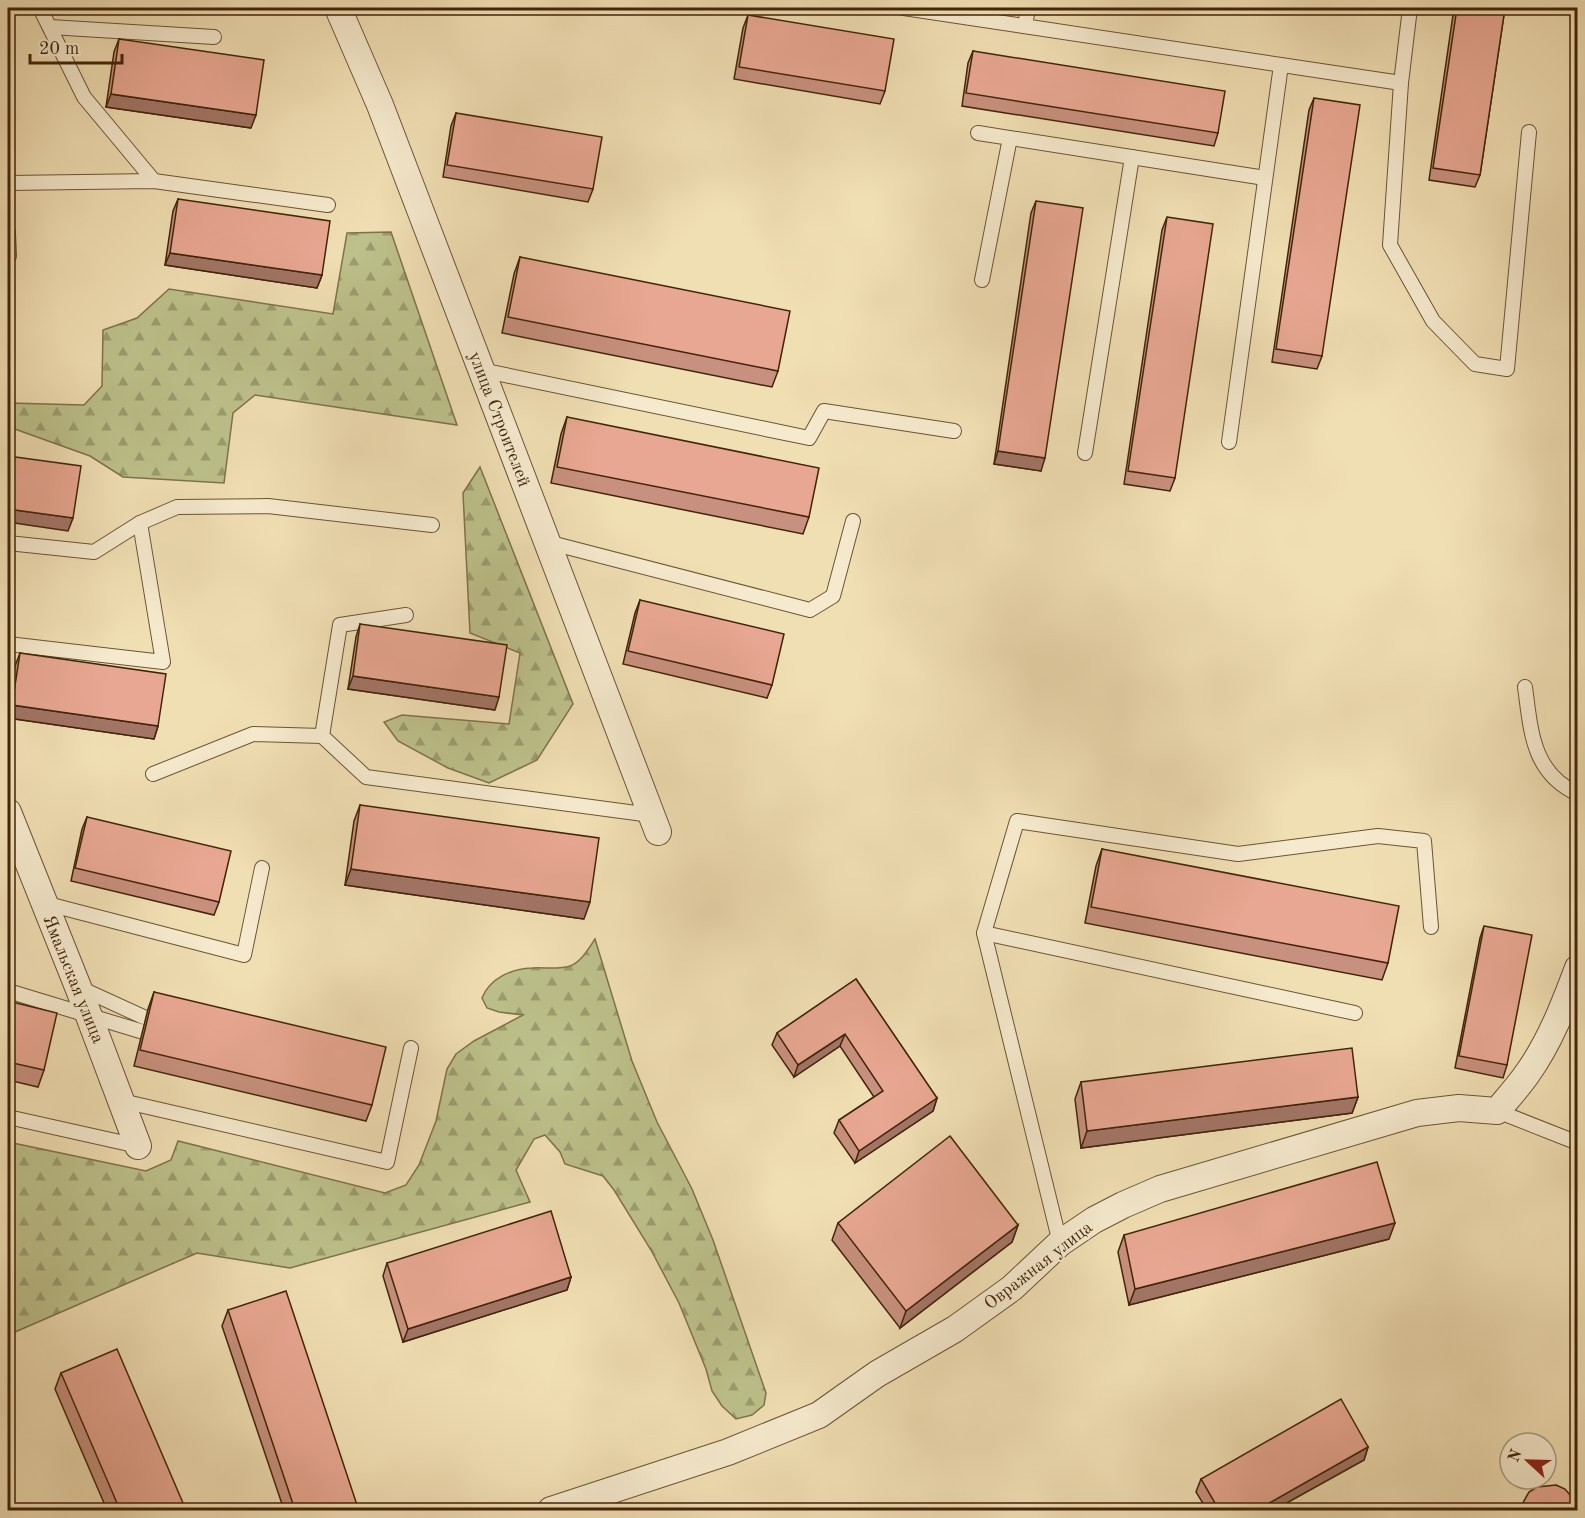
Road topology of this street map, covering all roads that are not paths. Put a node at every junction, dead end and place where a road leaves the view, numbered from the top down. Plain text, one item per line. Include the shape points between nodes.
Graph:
1 (40, 8) edge
2 (338, 8) edge
3 (904, 8) edge
4 (1028, 8) edge
5 (1410, 8) edge
6 (1025, 26) junction
7 (50, 27) junction
8 (214, 37) dead end
9 (1281, 65) junction
10 (1401, 83) junction
11 (1529, 132) dead end
12 (978, 133) dead end
13 (1010, 138) junction
14 (1132, 157) junction
15 (1265, 178) junction
16 (154, 182) junction
17 (8, 183) edge
18 (328, 205) dead end
19 (8, 233) edge
20 (8, 256) edge
21 (982, 280) dead end
22 (481, 370) junction
23 (954, 431) dead end
24 (1228, 442) dead end
25 (1085, 453) dead end
26 (853, 520) dead end
27 (140, 523) junction
28 (432, 525) dead end
29 (547, 542) junction
30 (8, 543) edge
31 (406, 615) dead end
32 (8, 644) edge
33 (1525, 687) dead end
34 (322, 736) junction
35 (153, 774) dead end
36 (1578, 794) edge
37 (8, 813) edge
38 (654, 823) joint
39 (262, 868) dead end
40 (44, 903) junction
41 (1431, 927) dead end
42 (984, 933) junction
43 (1578, 968) edge
44 (78, 987) junction
45 (8, 991) edge
46 (1355, 1013) dead end
47 (411, 1048) dead end
48 (122, 1101) junction
49 (1497, 1111) junction
50 (8, 1118) edge
51 (1578, 1143) edge
52 (138, 1146) joint
53 (1060, 1243) junction
54 (551, 1510) edge

1 - 7 lane
2 - 22 street, улица Строителей via 380,105
3 - 6 lane
4 - 6 lane
5 - 10 lane
6 - 9 lane
7 - 8 lane
7 - 16 lane via 84,97
9 - 10 lane
9 - 15 lane
10 - 11 lane via 1390,245 1433,321 1475,364 1507,369
12 - 13 lane
13 - 14 lane
13 - 21 lane
14 - 15 lane
14 - 25 lane
15 - 24 lane
16 - 17 lane
16 - 18 lane
19 - 20 lane
22 - 23 lane via 809,438 824,411
22 - 29 street, улица Строителей
26 - 29 lane via 833,596 810,610
27 - 28 lane via 177,507 268,506
27 - 30 lane via 94,552
27 - 32 lane via 163,662
29 - 38 street, улица Строителей
31 - 34 lane via 340,625
33 - 36 lane via 1539,757 1547,772
34 - 35 lane via 253,734
34 - 38 lane via 366,777
37 - 40 street, Ямальская улица
39 - 40 lane via 244,955
40 - 44 street, Ямальская улица
41 - 42 lane via 1424,841 1378,836 1238,854 1017,821
42 - 46 lane
42 - 53 lane
43 - 49 street via 1548,1040 1527,1075
44 - 45 lane via 171,1035
44 - 48 street, Ямальская улица
47 - 48 lane via 387,1162
48 - 52 street, Ямальская улица
49 - 51 lane
49 - 53 street, Овражная улица via 1459,1108 1417,1113 1277,1153 1160,1189 1094,1220
50 - 52 lane
53 - 54 street, Овражная улица via 1012,1288 955,1329 877,1374 819,1415 728,1452

